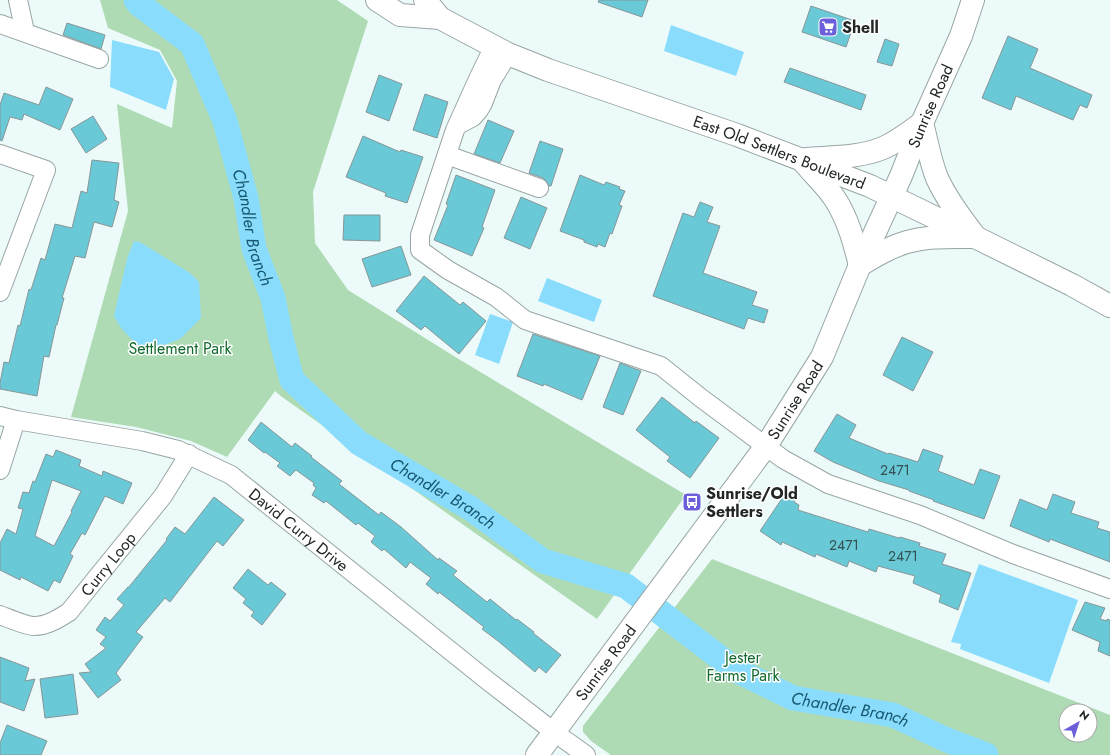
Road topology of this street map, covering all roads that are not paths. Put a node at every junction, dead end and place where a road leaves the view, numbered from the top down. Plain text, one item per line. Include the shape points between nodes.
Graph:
1 (18, 0) edge
2 (377, 0) edge
3 (425, 0) edge
4 (973, 0) edge
5 (440, 18) junction
6 (0, 24) edge
7 (25, 32) junction
8 (501, 50) junction
9 (99, 59) dead end
10 (922, 124) junction
11 (0, 154) edge
12 (447, 155) junction
13 (801, 159) junction
14 (539, 188) dead end
15 (891, 197) junction
16 (975, 237) junction
17 (860, 265) junction
18 (0, 292) edge
19 (1110, 306) edge
20 (8, 418) edge
21 (766, 446) junction
22 (189, 454) junction
23 (0, 470) edge
24 (1110, 589) edge
25 (0, 615) edge
26 (554, 732) junction
27 (537, 755) edge
28 (586, 755) edge

1 - 7 street
2 - 5 main road, East Old Settlers Boulevard via 400,15
3 - 5 main road, East Old Settlers Boulevard
4 - 10 main road, Sunrise Road via 962,36
5 - 8 main road, East Old Settlers Boulevard
6 - 7 street
7 - 9 street
8 - 12 street via 478,79
8 - 13 main road, East Old Settlers Boulevard via 548,70
10 - 13 main road via 874,151 848,156
10 - 15 main road, Sunrise Road
10 - 16 main road via 937,178
11 - 18 street via 46,170
12 - 14 street
12 - 21 street via 420,235 420,250 448,270 496,297 525,320 661,366
13 - 15 main road, East Old Settlers Boulevard
13 - 17 main road via 834,197 844,214
15 - 16 main road, East Old Settlers Boulevard
15 - 17 main road, Sunrise Road
16 - 17 main road via 932,238 909,242
16 - 19 main road, East Old Settlers Boulevard
17 - 21 main road, Sunrise Road via 822,357
20 - 22 street, David Curry Drive via 142,441
20 - 23 street
21 - 24 street via 783,459 828,484 920,515 1013,554
21 - 26 main road, Sunrise Road
22 - 25 street, Curry Loop via 163,496 69,612 47,624 32,626
22 - 26 street, David Curry Drive via 231,474
26 - 27 main road, Sunrise Road
26 - 28 street, David Curry Drive

